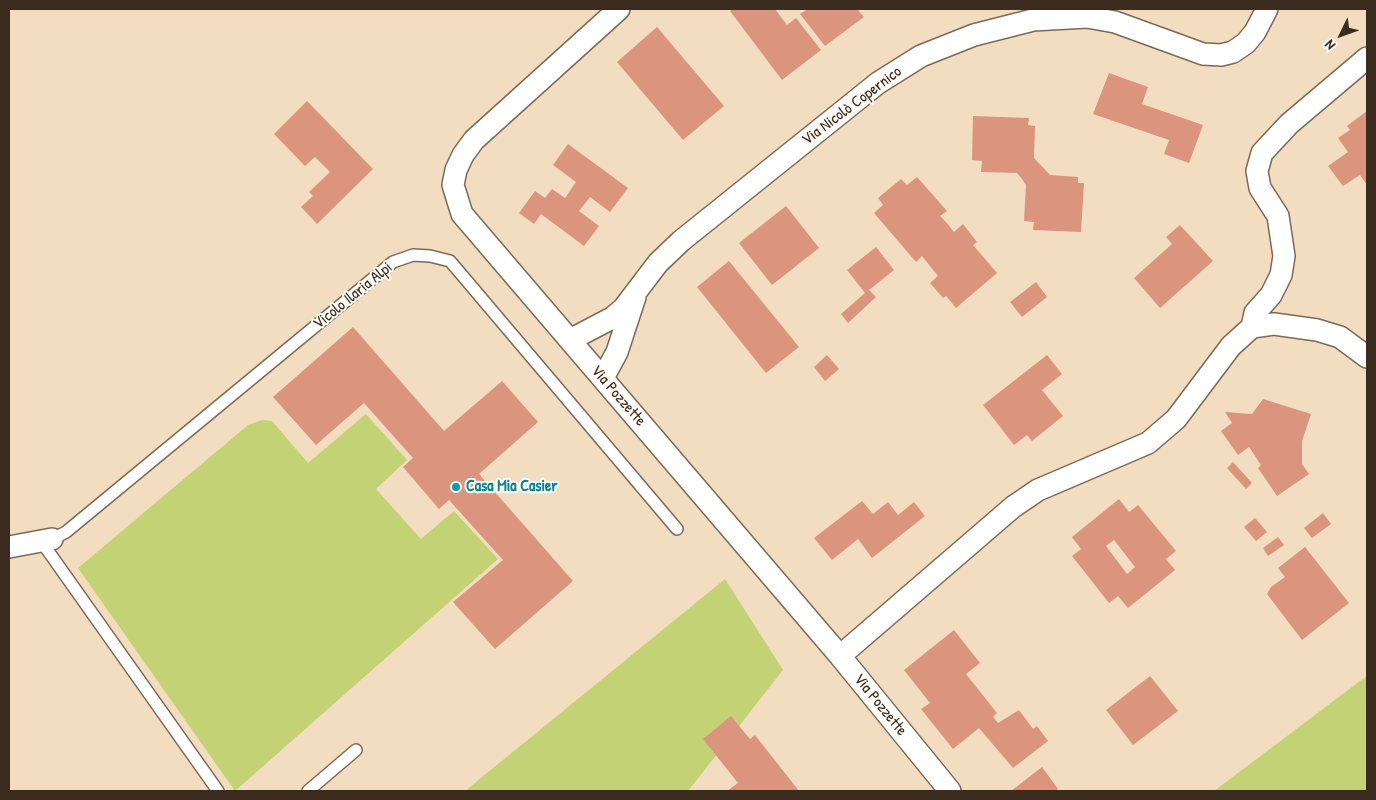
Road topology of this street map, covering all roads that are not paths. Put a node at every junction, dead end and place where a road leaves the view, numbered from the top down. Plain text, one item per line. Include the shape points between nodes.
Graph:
1 (619, 9) edge
2 (1267, 9) edge
3 (1367, 58) edge
4 (637, 293) junction
5 (1252, 327) junction
6 (570, 340) junction
7 (1367, 357) edge
8 (603, 378) junction
9 (677, 529) dead end
10 (47, 540) junction
11 (9, 547) edge
12 (840, 656) junction
13 (356, 750) dead end
14 (218, 791) edge
15 (308, 791) edge
16 (950, 791) edge

1 - 6 street, Via Pozzette via 474,140 456,170 453,186 462,214
2 - 4 street, Via Nicolò Copernico via 1246,43 1221,55 1204,54 1115,22 1087,17 1033,20 974,34 921,56 878,83 681,241 658,263
3 - 5 street via 1289,124 1262,153 1257,171 1260,188 1278,216 1284,256 1281,275 1271,295 1255,313
4 - 6 street, Via Nicolò Copernico via 612,318
4 - 8 street, Via Nicolò Copernico via 617,352
5 - 7 street via 1274,324 1317,330 1340,337
5 - 12 street via 1231,346 1176,420 1148,443 1038,490 1013,507
6 - 8 street, Via Pozzette
8 - 12 street, Via Pozzette
9 - 10 lane, Vicolo Ilaria Alpi via 450,261 412,255 393,262 66,532
10 - 11 street, Vicolo Ilaria Alpi
10 - 14 lane
12 - 16 street, Via Pozzette
13 - 15 lane

